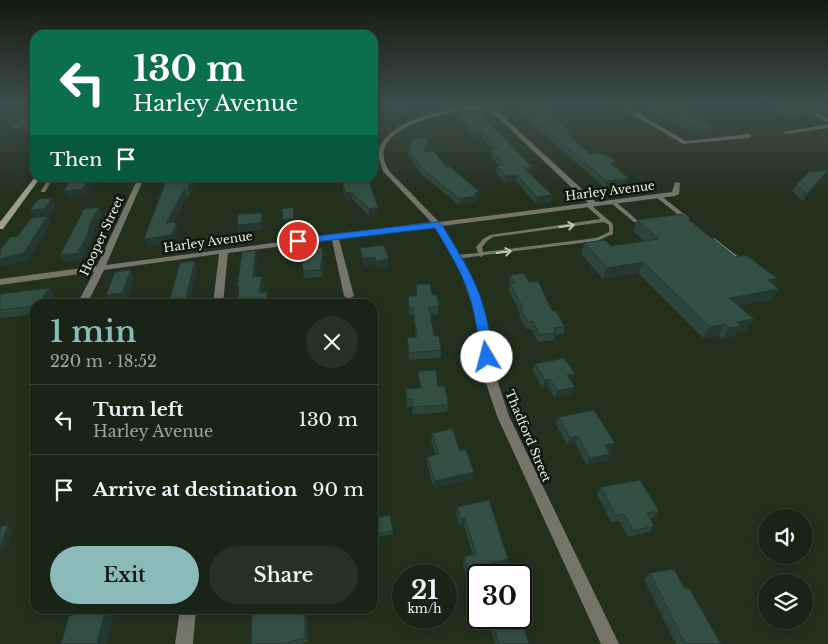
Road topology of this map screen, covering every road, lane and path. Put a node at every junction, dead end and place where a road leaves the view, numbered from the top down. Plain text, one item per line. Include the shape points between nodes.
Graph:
1 (393, 134) edge
2 (518, 134) edge
3 (670, 134) edge
4 (749, 136) dead end
5 (378, 148) edge
6 (378, 152) edge
7 (35, 182) edge
8 (49, 182) edge
9 (139, 182) edge
10 (677, 183) dead end
11 (43, 191) dead end
12 (658, 196) junction
13 (613, 202) junction
14 (591, 205) junction
15 (605, 220) junction
16 (678, 220) edge
17 (652, 222) edge
18 (438, 225) junction
19 (0, 227) edge
20 (708, 235) edge
21 (336, 236) junction
22 (224, 251) junction
23 (481, 255) junction
24 (456, 258) junction
25 (738, 259) edge
26 (101, 268) junction
27 (0, 282) edge
28 (349, 296) dead end
29 (85, 299) edge
30 (219, 299) edge
31 (187, 614) edge
32 (184, 644) edge
33 (610, 644) edge

1 - 5 street, Thadford Street
2 - 14 street
3 - 4 street via 685,143
6 - 18 street, Thadford Street via 385,170
7 - 19 main road
8 - 11 lane
9 - 26 street, Hooper Street
10 - 12 street, Harley Avenue via 675,194
12 - 13 street, Harley Avenue
12 - 16 lane via 689,220
13 - 14 street, Harley Avenue
13 - 17 lane via 636,221
14 - 15 lane
14 - 18 street, Harley Avenue
23 -> 15 lane via 479,246 492,236
23 -> 15 lane via 596,239 611,233 611,225
18 - 21 street, Harley Avenue
18 - 24 street, Thadford Street
20 - 25 lane
21 - 22 street, Harley Avenue
21 - 28 street
22 - 26 street, Harley Avenue
22 - 30 street
23 - 24 lane
24 - 33 street, Thadford Street via 475,296 492,383 504,416
26 - 27 street, Harley Avenue
26 - 29 street, Hooper Street
31 - 32 street

